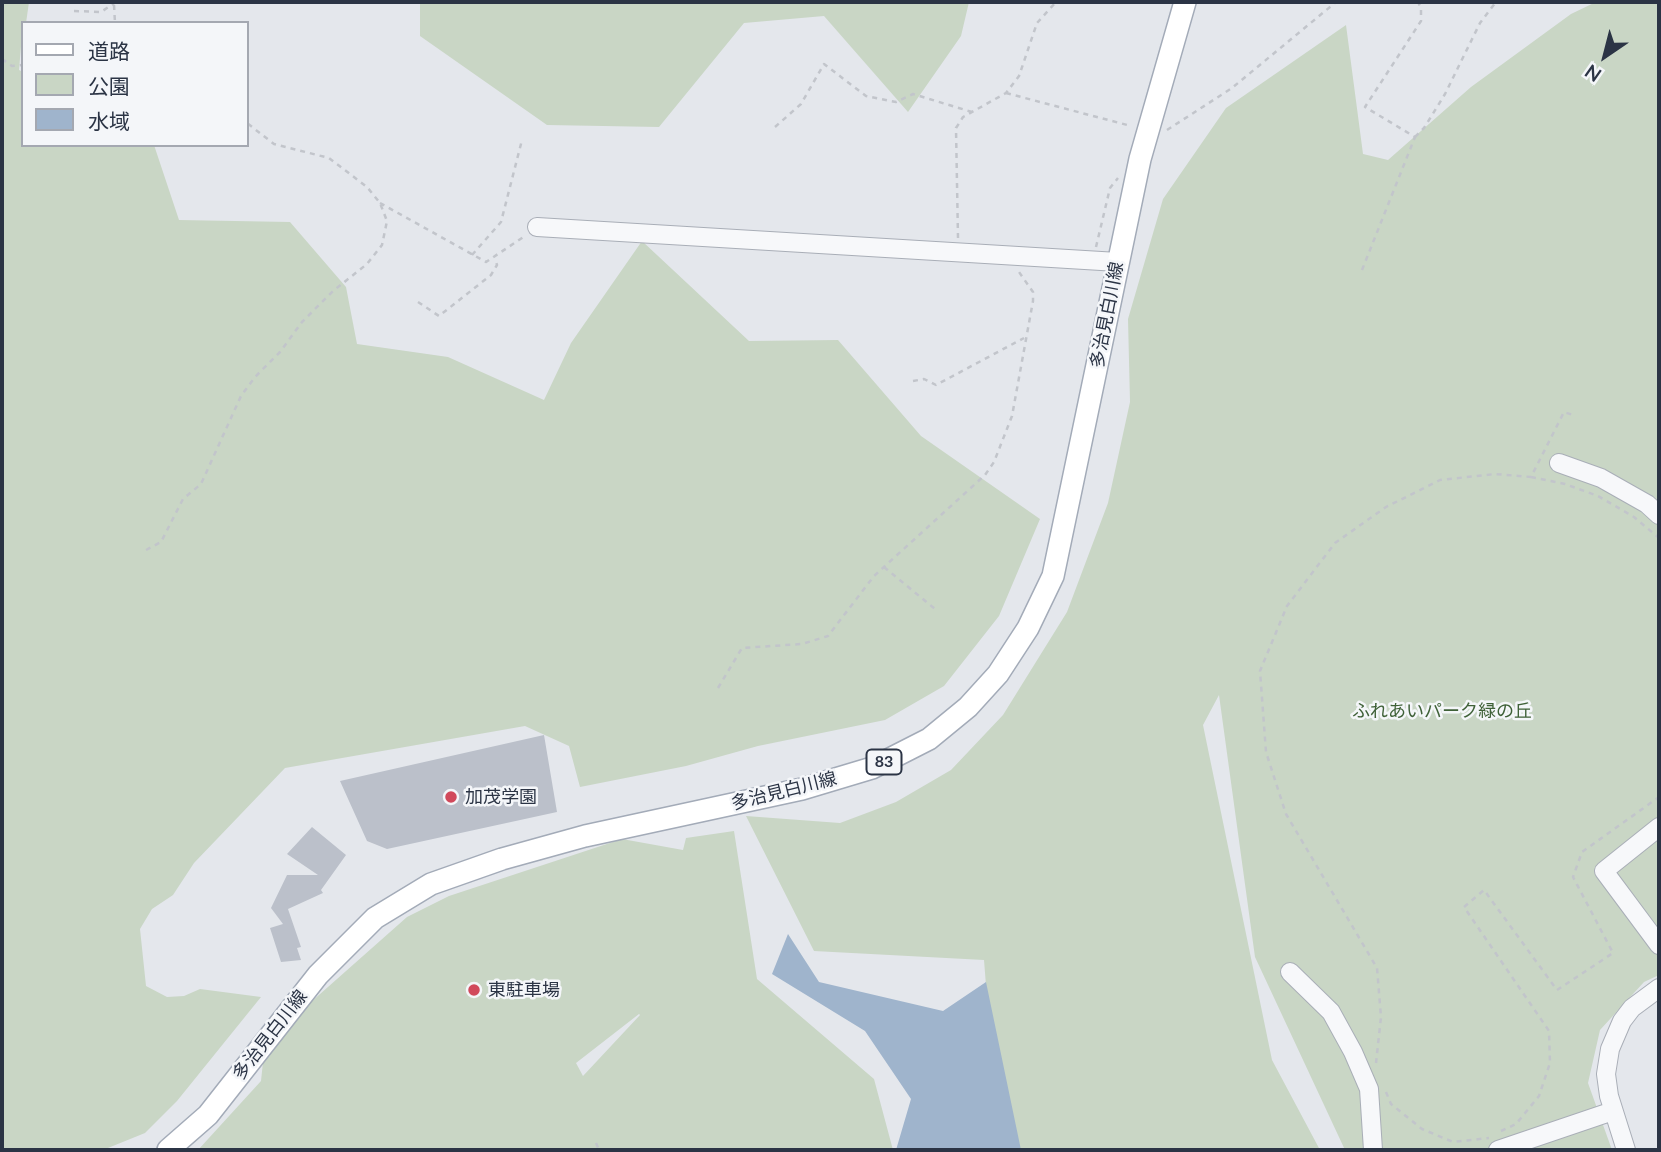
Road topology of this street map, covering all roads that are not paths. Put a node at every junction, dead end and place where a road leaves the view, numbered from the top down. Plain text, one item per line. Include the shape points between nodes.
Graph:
1 (1185, 2) edge
2 (537, 227) road end
3 (1118, 262) junction
4 (1559, 463) dead end
5 (1659, 515) edge
6 (1659, 827) edge
7 (1659, 945) edge
8 (1290, 972) dead end
9 (1659, 988) edge
10 (1613, 1111) junction
11 (168, 1150) edge
12 (1373, 1150) edge
13 (1498, 1150) edge
14 (1626, 1150) edge

1 - 3 main road, 多治見白川線 / 83 via 1140,159
2 - 3 street
3 - 11 main road, 多治見白川線 / 83 via 1053,576 1006,663 968,707 929,739 872,768 802,789 585,836 431,884 375,918 318,975 208,1115
4 - 5 street via 1601,478
6 - 7 street via 1604,870
8 - 12 street via 1331,1012 1353,1052 1369,1089
9 - 10 street via 1622,1021 1609,1049 1606,1074
10 - 13 street
10 - 14 street

